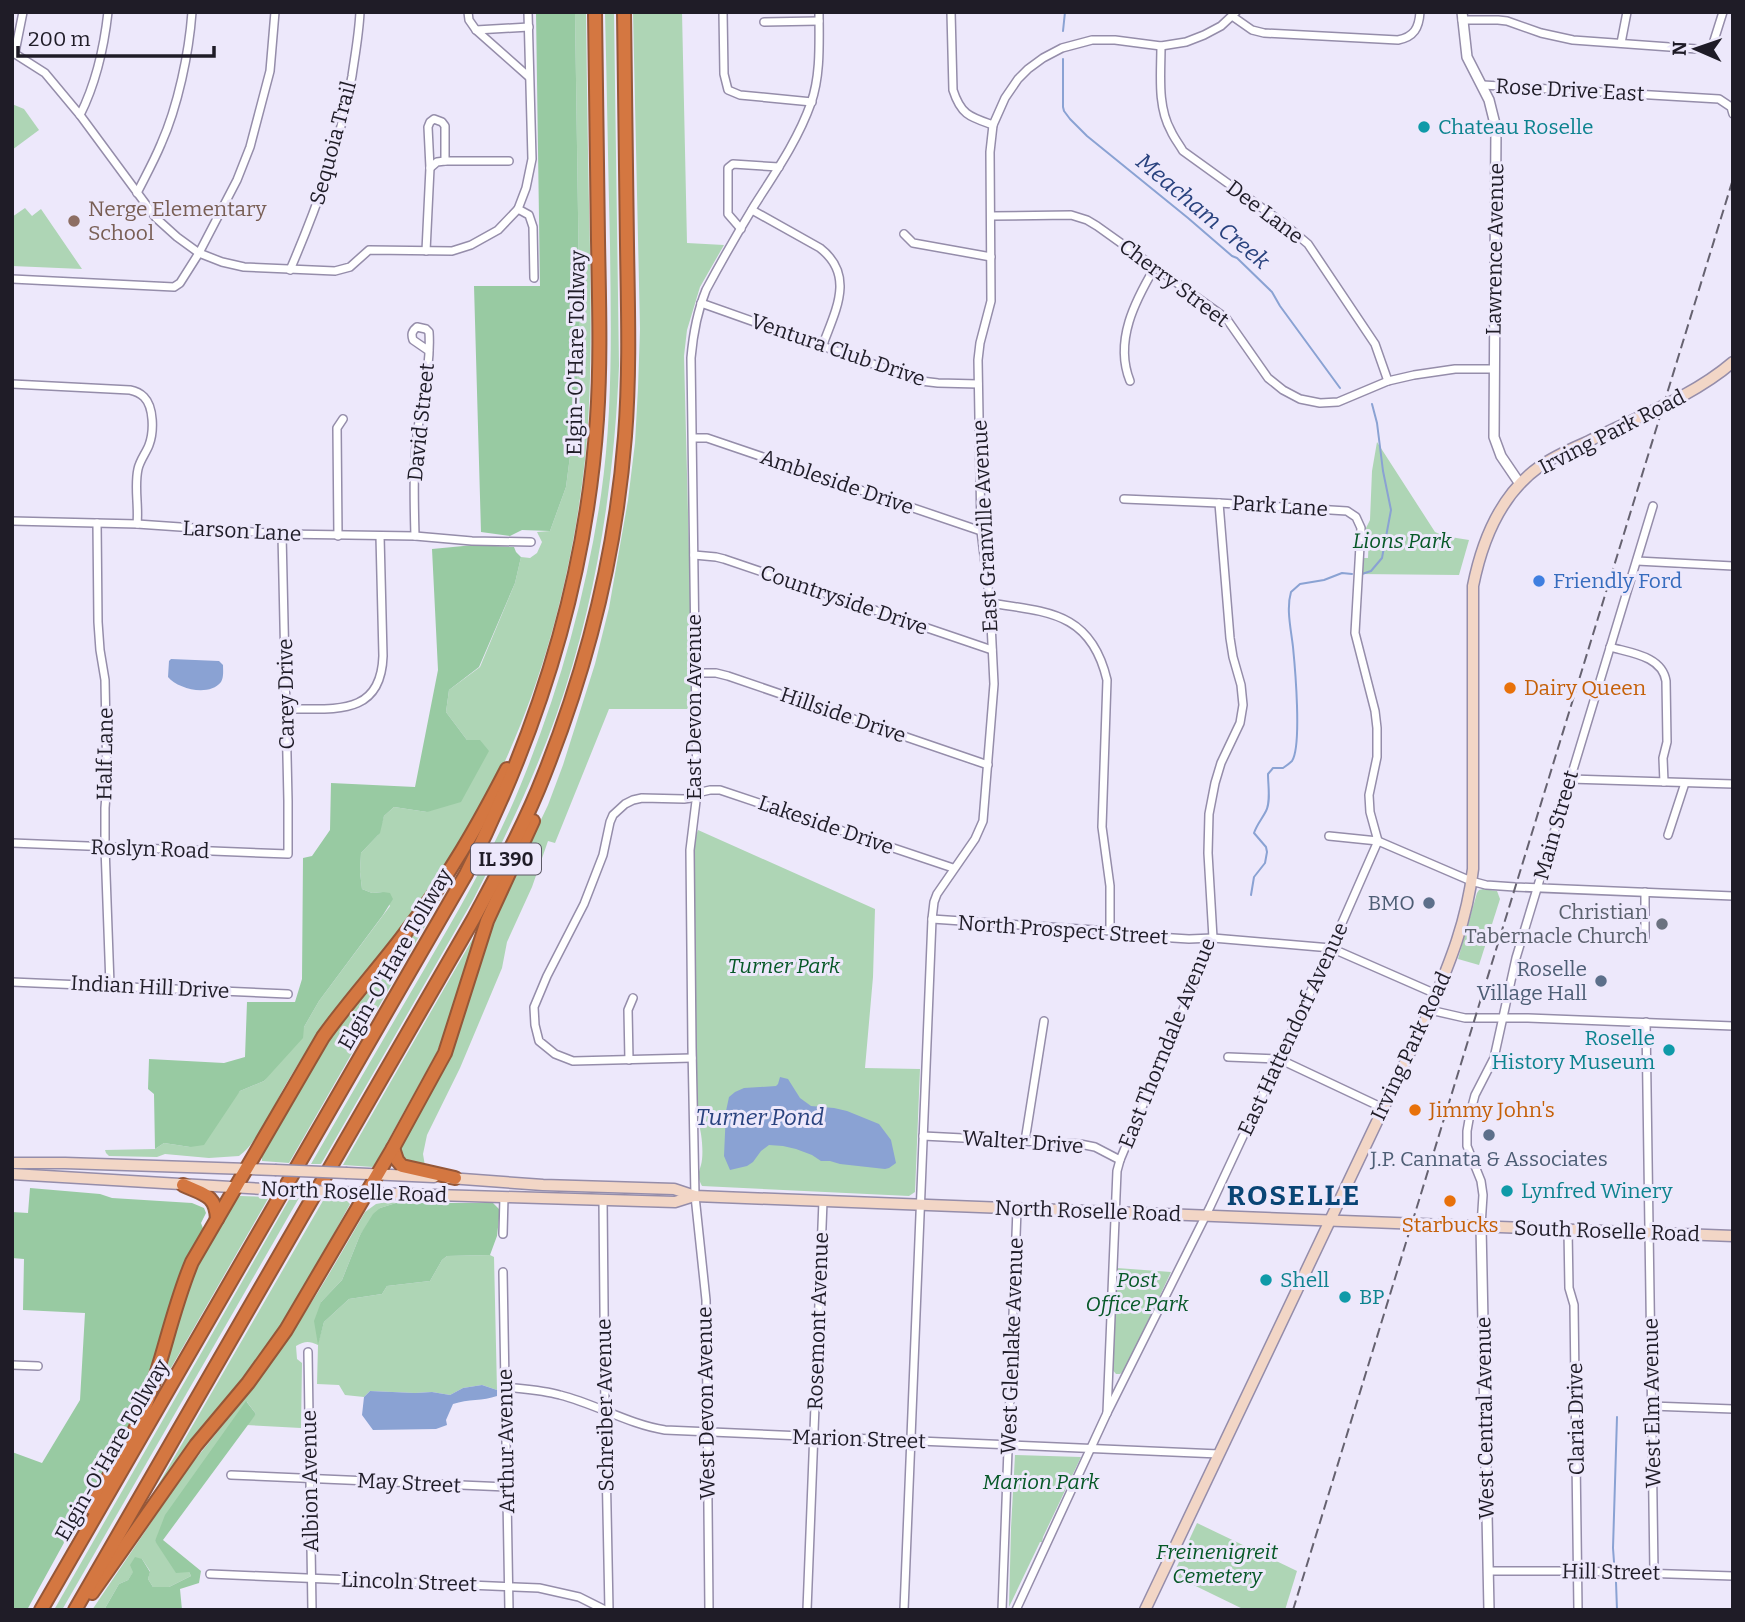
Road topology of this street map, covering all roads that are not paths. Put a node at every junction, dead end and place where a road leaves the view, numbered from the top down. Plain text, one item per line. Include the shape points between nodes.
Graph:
1 (23, 12) edge
2 (108, 12) edge
3 (192, 12) edge
4 (275, 12) edge
5 (360, 12) edge
6 (468, 12) edge
7 (528, 12) edge
8 (595, 12) edge
9 (624, 12) edge
10 (723, 12) edge
11 (951, 12) edge
12 (1420, 12) edge
13 (1627, 12) edge
14 (1723, 12) edge
15 (1234, 14) edge
16 (1462, 16) edge
17 (819, 17) edge
18 (764, 22) dead end
19 (528, 27) junction
20 (476, 30) junction
21 (1621, 43) junction
22 (1161, 46) junction
23 (14, 52) edge
24 (529, 77) junction
25 (1483, 85) junction
26 (812, 102) junction
27 (1733, 114) edge
28 (80, 115) junction
29 (993, 125) junction
30 (445, 161) junction
31 (509, 161) dead end
32 (779, 167) junction
33 (430, 168) junction
34 (137, 193) junction
35 (518, 209) junction
36 (752, 211) junction
37 (991, 216) junction
38 (741, 229) junction
39 (904, 234) dead end
40 (426, 251) junction
41 (199, 253) junction
42 (991, 257) junction
43 (1156, 267) junction
44 (290, 270) junction
45 (534, 278) dead end
46 (12, 279) edge
47 (701, 303) junction
48 (822, 347) junction
49 (429, 351) dead end
50 (1733, 362) edge
51 (1494, 369) junction
52 (1130, 381) dead end
53 (1388, 381) junction
54 (12, 384) edge
55 (978, 384) junction
56 (344, 419) dead end
57 (693, 438) junction
58 (1520, 484) junction
59 (1124, 499) dead end
60 (1219, 503) junction
61 (1653, 506) dead end
62 (12, 521) edge
63 (96, 523) junction
64 (136, 524) junction
65 (981, 531) junction
66 (282, 534) junction
67 (338, 536) junction
68 (380, 536) junction
69 (415, 536) junction
70 (531, 542) dead end
71 (694, 555) junction
72 (1637, 561) junction
73 (1733, 566) edge
74 (990, 603) junction
75 (1610, 647) junction
76 (992, 650) junction
77 (696, 673) junction
78 (286, 709) junction
79 (527, 740) junction
80 (988, 765) junction
81 (544, 777) junction
82 (1570, 779) junction
83 (1664, 782) junction
84 (1685, 783) junction
85 (1733, 784) edge
86 (697, 793) junction
87 (1668, 835) dead end
88 (1329, 836) dead end
89 (1378, 841) junction
90 (12, 844) edge
91 (105, 847) junction
92 (288, 854) joint
93 (953, 868) junction
94 (1471, 881) junction
95 (1538, 888) junction
96 (1645, 892) junction
97 (1733, 895) edge
98 (932, 919) junction
99 (1110, 931) junction
100 (1645, 937) dead end
101 (1213, 938) junction
102 (1331, 948) junction
103 (12, 982) edge
104 (110, 985) junction
105 (288, 994) dead end
106 (1436, 994) junction
107 (633, 998) dead end
108 (1430, 1010) junction
109 (1504, 1018) junction
110 (1044, 1021) dead end
111 (1646, 1022) junction
112 (1733, 1026) edge
113 (1228, 1057) dead end
114 (692, 1058) junction
115 (1279, 1059) junction
116 (629, 1060) junction
117 (1383, 1108) junction
118 (923, 1136) junction
119 (1025, 1141) junction
120 (393, 1148) junction
121 (1121, 1160) junction
122 (12, 1163) edge
123 (245, 1168) junction
124 (12, 1174) edge
125 (377, 1174) junction
126 (455, 1178) junction
127 (183, 1185) junction
128 (234, 1188) junction
129 (367, 1193) junction
130 (695, 1196) junction
131 (504, 1197) junction
132 (603, 1200) junction
133 (823, 1201) junction
134 (920, 1205) junction
135 (1017, 1209) junction
136 (1115, 1212) junction
137 (1206, 1216) junction
138 (217, 1219) junction
139 (1331, 1220) junction
140 (1481, 1226) junction
141 (1568, 1230) junction
142 (1649, 1233) junction
143 (503, 1234) dead end
144 (1733, 1236) edge
145 (503, 1272) dead end
146 (307, 1352) dead end
147 (12, 1365) edge
148 (38, 1366) dead end
149 (506, 1387) junction
150 (1651, 1406) junction
151 (1733, 1409) edge
152 (605, 1411) junction
153 (1107, 1413) junction
154 (707, 1433) junction
155 (813, 1437) junction
156 (911, 1441) junction
157 (1008, 1445) junction
158 (1092, 1448) junction
159 (1219, 1454) junction
160 (231, 1475) dead end
161 (310, 1478) junction
162 (507, 1487) junction
163 (77, 1549) junction
164 (1488, 1571) junction
165 (1577, 1571) junction
166 (1654, 1572) junction
167 (210, 1574) dead end
168 (1733, 1576) edge
169 (312, 1578) junction
170 (509, 1585) junction
171 (41, 1610) edge
172 (77, 1610) edge
173 (312, 1610) edge
174 (509, 1610) edge
175 (607, 1610) edge
176 (709, 1610) edge
177 (807, 1610) edge
178 (904, 1610) edge
179 (1002, 1610) edge
180 (1016, 1610) edge
181 (1145, 1610) edge
182 (1489, 1610) edge
183 (1578, 1610) edge

1 - 23 street
2 - 28 street via 96,74
3 - 34 street via 176,98 162,143
4 - 41 street via 270,71 250,146
5 - 44 street, Sequoia Trail via 345,115 314,213
6 - 20 street
7 - 19 street
8 - 79 highway, Elgin-O'Hare Tollway / IL 390 via 600,352 594,448 574,580
9 - 81 highway, IL 390 via 629,325 625,438 599,603
10 - 26 street via 728,90
11 - 29 street via 956,99 964,112
12 - 15 street via 1412,35 1398,40 1264,33 1252,30
13 - 21 street
14 - 21 street via 1711,50
15 - 22 street, East Granville Avenue via 1204,35
16 - 21 street via 1516,23 1559,37
16 - 25 street, Lawrence Avenue via 1467,57
17 - 18 street
17 - 26 street, East Devon Avenue
19 - 20 street
19 - 24 street
20 - 24 street
22 - 29 street, East Granville Avenue via 1092,40 1062,48 1023,74
22 - 53 street, Dee Lane via 1162,107 1173,135 1184,151 1308,244 1376,344
23 - 28 street via 46,74
24 - 35 street via 532,159
25 - 27 street, Rose Drive East via 1719,99
25 - 51 street, Lawrence Avenue via 1496,128
26 - 32 street, East Devon Avenue
28 - 34 street
29 - 37 street, East Granville Avenue
30 - 31 street
30 - 33 street
30 - 33 street via 445,126 433,119 428,127
32 - 36 street, East Devon Avenue
32 - 38 street via 733,164 728,168 728,214
33 - 40 street
34 - 41 street via 165,227
35 - 40 street via 498,230 471,245
35 - 45 street via 528,215 533,226
36 - 38 street, East Devon Avenue
36 - 48 street via 820,248 836,267 841,291
37 - 42 street, East Granville Avenue
37 - 43 street, Cherry Street via 1080,217
38 - 47 street, East Devon Avenue
39 - 42 street via 914,243
40 - 44 street via 372,250 339,271
41 - 44 street via 244,267
41 - 46 street via 174,286
42 - 55 street, East Granville Avenue via 991,301 980,343
43 - 52 street via 1135,303 1126,332 1124,359
43 - 53 street, Cherry Street via 1226,318 1268,377 1293,396 1338,402
47 - 48 street, Ventura Club Drive
47 - 57 street, East Devon Avenue via 691,358
48 - 55 street, Ventura Club Drive via 921,381
49 - 69 street, David Street via 414,464
50 - 58 main road, Irving Park Road via 1701,386 1548,461
51 - 53 street, Cherry Street via 1431,372
51 - 58 street, Lawrence Avenue via 1494,437
54 - 64 street via 130,390 144,397 152,435 138,468
55 - 65 street, East Granville Avenue
56 - 67 street via 337,428
57 - 65 street, Ambleside Drive via 707,438
57 - 71 street, East Devon Avenue
58 - 94 main road, Irving Park Road via 1490,527 1473,586
59 - 60 street, Park Lane
60 - 89 street, Park Lane via 1347,511 1356,517 1361,528 1355,632 1377,729 1369,795
60 - 101 street, East Thorndale Avenue via 1230,638 1243,705 1215,782 1209,814
61 - 72 street, Main Street
62 - 63 street, Larson Lane
63 - 64 street, Larson Lane
63 - 91 street, Half Lane via 106,706
64 - 66 street, Larson Lane
65 - 74 street, East Granville Avenue
66 - 67 street, Larson Lane
66 - 78 street, Carey Drive
67 - 68 street, Larson Lane
68 - 69 street, Larson Lane
68 - 78 street via 383,656 377,686 349,707
69 - 70 street, Larson Lane
71 - 76 street, Countryside Drive via 724,559
71 - 77 street, East Devon Avenue
72 - 73 street
72 - 75 street, Main Street
74 - 76 street, East Granville Avenue
74 - 99 street via 1054,614 1084,633 1103,663 1107,680 1102,827
75 - 82 street, Main Street
75 - 83 street via 1654,661 1664,673
76 - 80 street, East Granville Avenue
77 - 80 street, Hillside Drive via 728,676
77 - 86 street, East Devon Avenue
78 - 92 street, Carey Drive
79 - 123 highway via 454,865 323,1037
79 - 163 highway, Elgin-O'Hare Tollway / IL 390 via 466,874
80 - 93 street, East Granville Avenue via 984,821
81 - 120 highway via 541,803 487,921 445,1053
81 - 172 highway, IL 390 via 474,918
82 - 83 street
82 - 95 street, Main Street
83 - 84 street
84 - 85 street
84 - 87 street
86 - 93 street, Lakeside Drive via 731,793
86 - 114 street, East Devon Avenue via 690,850
86 - 116 street, Lakeside Drive via 684,799 633,800 613,815 584,904 534,1007 539,1041 555,1054 573,1061
88 - 89 street
89 - 94 street
89 - 102 street, East Hattendorf Avenue
90 - 91 street, Roslyn Road
91 - 92 street, Roslyn Road
91 - 104 street, Half Lane
93 - 98 street, East Granville Avenue via 937,894
94 - 95 street
94 - 106 main road, Irving Park Road via 1460,935
95 - 96 street
95 - 109 street, Main Street via 1516,958
96 - 97 street
96 - 100 street
98 - 99 street, North Prospect Street
98 - 118 street, East Granville Avenue
99 - 101 street, North Prospect Street
101 - 102 street, North Prospect Street
101 - 121 street, East Thorndale Avenue
102 - 106 street, North Prospect Street
102 - 115 street, East Hattendorf Avenue
103 - 104 street, Indian Hill Drive
104 - 105 street, Indian Hill Drive
106 - 108 main road, Irving Park Road
107 - 116 street via 628,1010
108 - 109 street via 1465,1018
108 - 117 main road, Irving Park Road
109 - 111 street
109 - 140 street, Main Street via 1494,1058 1475,1095 1467,1131 1467,1146 1481,1181
110 - 119 street
111 - 112 street
111 - 142 street, West Elm Avenue
113 - 115 street
114 - 116 street, Lakeside Drive
114 - 130 street, East Devon Avenue
115 - 117 street
115 - 137 street, East Hattendorf Avenue
117 - 139 main road, Irving Park Road
118 - 119 street, Walter Drive
118 - 134 street, East Granville Avenue
119 - 121 street, Walter Drive via 1087,1145
120 - 125 highway
120 - 126 highway via 402,1166
121 - 136 street, East Thorndale Avenue
122 - 123 main road, North Roselle Road
123 - 125 main road, North Roselle Road, bridge
123 - 128 highway
124 - 127 main road, North Roselle Road
125 - 126 main road, North Roselle Road
125 - 129 highway
126 - 130 main road, North Roselle Road via 674,1189
127 - 128 main road, North Roselle Road
127 - 138 highway via 210,1197
128 - 129 main road, North Roselle Road, bridge
128 - 138 highway
129 - 131 main road, North Roselle Road
129 - 172 highway via 286,1330
130 - 132 main road, North Roselle Road via 675,1202
130 - 133 main road, North Roselle Road
130 - 154 street, West Devon Avenue via 706,1300
131 - 132 main road, North Roselle Road
131 - 143 street
132 - 152 street, Schreiber Avenue
133 - 134 main road, North Roselle Road
133 - 155 street, Rosemont Avenue
134 - 135 main road, North Roselle Road
134 - 156 street, East Granville Avenue
135 - 136 main road, North Roselle Road
135 - 157 street, West Glenlake Avenue
136 - 137 main road, North Roselle Road
136 - 153 street, East Thorndale Avenue
137 - 139 main road, North Roselle Road
137 - 153 street, East Hattendorf Avenue
138 - 163 highway via 192,1262 145,1405 81,1525
139 - 140 main road, North Roselle Road
139 - 159 main road, Irving Park Road
140 - 141 main road, South Roselle Road
140 - 164 street, West Central Avenue
141 - 142 main road, South Roselle Road
141 - 165 street, Claria Drive via 1569,1288 1574,1305
142 - 144 main road, South Roselle Road
142 - 150 street, West Elm Avenue
145 - 149 street, Arthur Avenue
146 - 161 street, Albion Avenue
147 - 148 street
149 - 152 street, Marion Street via 560,1394
149 - 162 street, Arthur Avenue
150 - 151 street
150 - 166 street, West Elm Avenue
152 - 154 street, Marion Street via 654,1429
152 - 175 street, Schreiber Avenue
153 - 158 street, East Hattendorf Avenue
154 - 155 street, Marion Street
154 - 176 street, West Devon Avenue
155 - 156 street, Marion Street
155 - 177 street, Rosemont Avenue
156 - 157 street, Marion Street
156 - 178 street, East Granville Avenue
157 - 158 street, Marion Street
157 - 179 street, West Glenlake Avenue
158 - 159 street, Marion Street
158 - 180 street, East Hattendorf Avenue
159 - 181 main road, Irving Park Road
160 - 161 street, May Street
161 - 162 street, May Street
161 - 169 street, Albion Avenue
162 - 170 street, Arthur Avenue
163 - 171 highway, Elgin-O'Hare Tollway / IL 390
164 - 165 street, Hill Street
164 - 182 street, West Central Avenue
165 - 166 street, Hill Street
165 - 183 street, Claria Drive
166 - 168 street, Hill Street
167 - 169 street, Lincoln Street
169 - 170 street, Lincoln Street
169 - 173 street, Albion Avenue
170 - 174 street, Arthur Avenue
170 - 175 street, Lincoln Street via 579,1597

